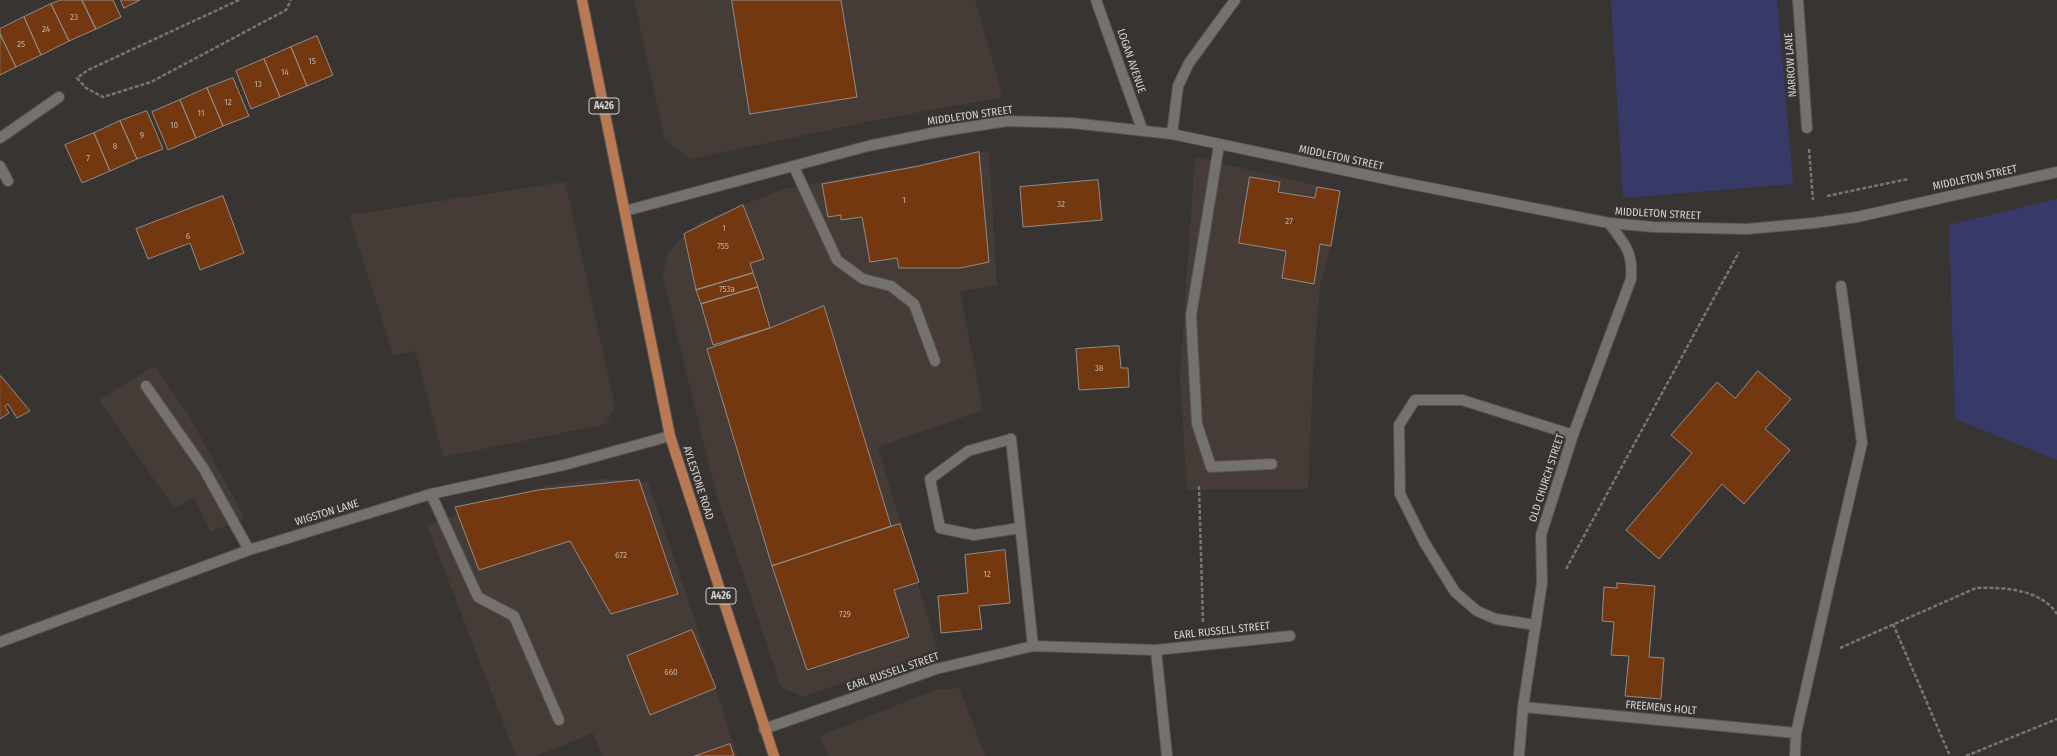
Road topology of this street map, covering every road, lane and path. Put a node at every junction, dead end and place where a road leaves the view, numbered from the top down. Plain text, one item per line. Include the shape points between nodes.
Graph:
1 (238, 0) edge
2 (291, 0) edge
3 (582, 0) edge
4 (1096, 0) edge
5 (1236, 0) edge
6 (1798, 0) edge
7 (59, 97) dead end
8 (1807, 128) joint
9 (1142, 129) junction
10 (1172, 134) junction
11 (0, 138) edge
12 (1219, 145) junction
13 (0, 166) edge
14 (794, 167) junction
15 (2057, 172) edge
16 (8, 181) dead end
17 (625, 211) junction
18 (1609, 223) junction
19 (1814, 223) junction
20 (1747, 229) junction
21 (1841, 286) dead end
22 (935, 361) dead end
23 (146, 386) dead end
24 (1573, 435) junction
25 (670, 436) junction
26 (1272, 464) dead end
27 (1210, 466) junction
28 (431, 494) junction
29 (1020, 528) junction
30 (249, 550) junction
31 (1542, 583) junction
32 (2057, 614) edge
33 (1893, 624) junction
34 (1536, 625) junction
35 (1290, 636) dead end
36 (0, 642) edge
37 (1203, 645) junction
38 (1032, 646) junction
39 (1156, 650) junction
40 (1812, 660) junction
41 (1523, 707) junction
42 (2057, 719) edge
43 (558, 720) dead end
44 (764, 729) junction
45 (1796, 733) junction
46 (774, 756) edge
47 (1167, 756) edge
48 (1519, 756) edge
49 (1795, 756) edge
50 (1950, 756) edge
51 (1966, 756) edge

1 - 2 path via 88,70 77,78 86,88 103,97 151,82 286,10
3 - 17 main road, A426
4 - 9 street, LOGAN AVENUE
5 - 10 street via 1189,63 1178,86
6 - 8 street, NARROW LANE
7 - 11 street
8 - 19 path
9 - 10 street, MIDDLETON STREET
9 - 14 street, MIDDLETON STREET via 1072,122 1007,121 868,146
10 - 12 street, MIDDLETON STREET
12 - 18 street, MIDDLETON STREET
12 - 27 street via 1191,316 1197,424
13 - 16 street
14 - 17 street, MIDDLETON STREET
14 - 22 street via 837,260 863,279 891,286 914,304
15 - 19 street, MIDDLETON STREET via 1857,217
17 - 25 main road, AYLESTONE ROAD / A426
18 - 20 street, MIDDLETON STREET
18 - 24 street, OLD CHURCH STREET via 1629,251 1632,263 1631,279
19 - 20 street, MIDDLETON STREET
20 - 31 path via 1742,246 1564,573
21 - 40 street via 1862,442
23 - 30 street via 204,469
24 - 31 street, OLD CHURCH STREET via 1541,535
24 - 34 street via 1462,400 1415,400 1399,425 1400,494 1424,542 1455,592 1477,612 1496,619
25 - 28 street, WIGSTON LANE via 564,465
25 - 44 main road, AYLESTONE ROAD / A426
26 - 27 street
27 - 37 path via 1199,485
28 - 30 street, WIGSTON LANE
28 - 43 street via 478,597 514,616
29 - 29 street via 1011,439 968,451 930,479 940,528 974,535
29 - 38 street
30 - 36 street, WIGSTON LANE
31 - 34 street, OLD CHURCH STREET
32 - 33 path via 2039,600 2020,591 1998,587 1976,588
33 - 40 path
33 - 50 path
34 - 41 street, OLD CHURCH STREET
35 - 37 street, EARL RUSSELL STREET
37 - 39 street, EARL RUSSELL STREET
38 - 39 street, EARL RUSSELL STREET
38 - 44 street, EARL RUSSELL STREET via 936,669
39 - 47 street
40 - 45 street
41 - 45 street, FREEMENS HOLT
41 - 48 street, OLD CHURCH STREET
42 - 51 path
44 - 46 main road, AYLESTONE ROAD / A426
45 - 49 street

